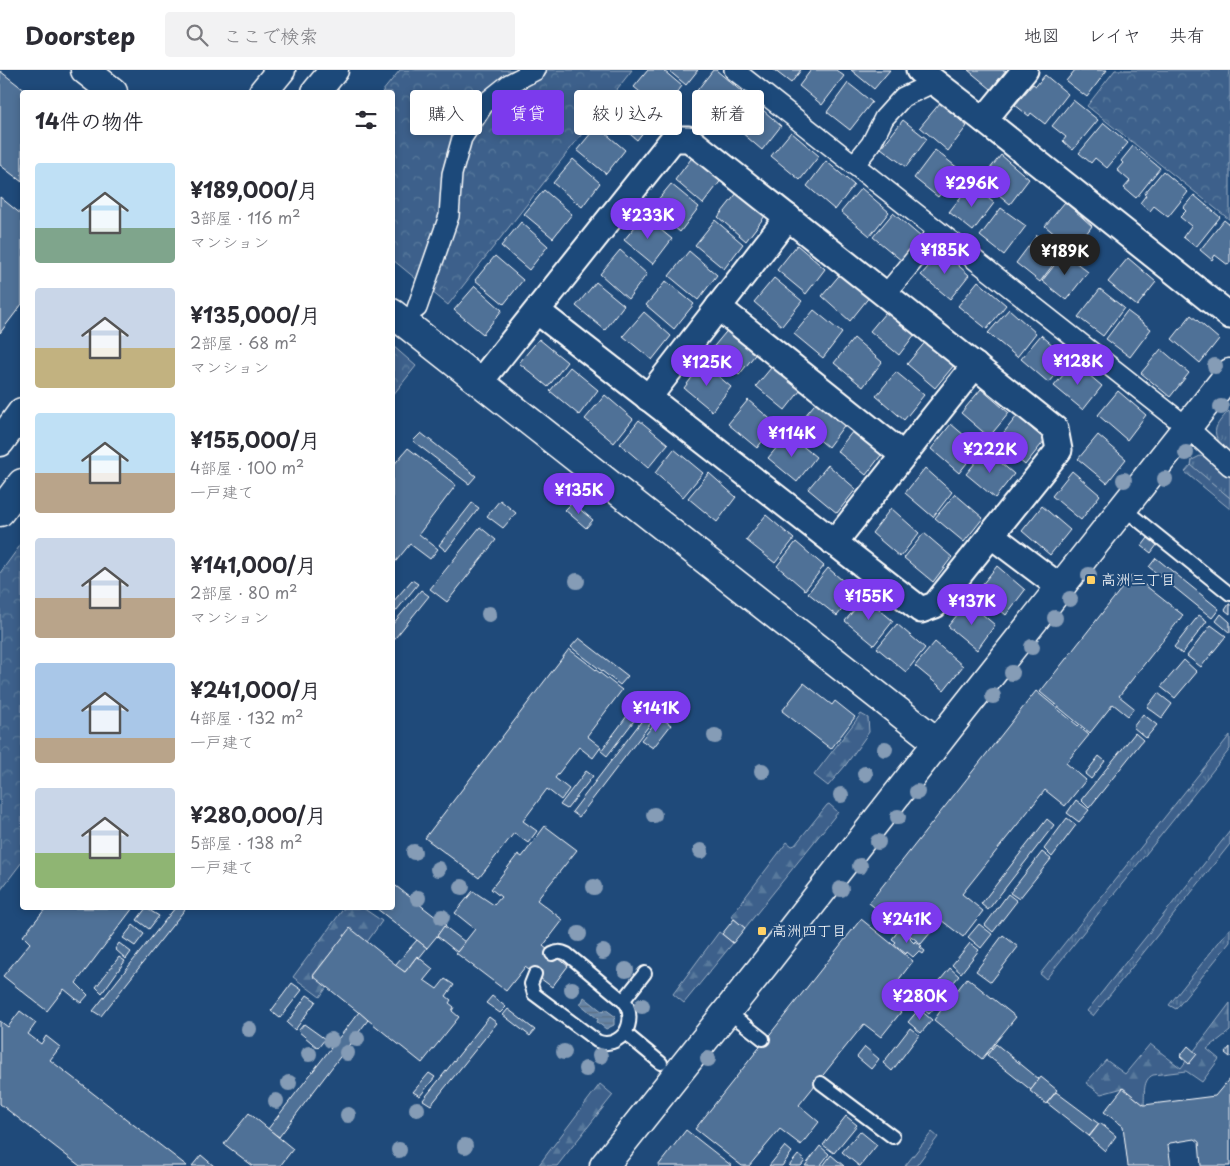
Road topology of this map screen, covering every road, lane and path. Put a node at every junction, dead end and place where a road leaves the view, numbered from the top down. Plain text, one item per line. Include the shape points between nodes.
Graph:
1 (85, 70) edge
2 (281, 70) edge
3 (334, 70) edge
4 (536, 70) edge
5 (734, 70) edge
6 (1025, 70) edge
7 (927, 76) edge
8 (110, 90) edge
9 (265, 90) edge
10 (318, 90) edge
11 (984, 120) junction
12 (854, 164) junction
13 (788, 217) junction
14 (938, 231) junction
15 (886, 294) junction
16 (718, 306) junction
17 (405, 311) edge
18 (537, 311) junction
19 (1230, 316) edge
20 (974, 365) junction
21 (1230, 373) edge
22 (480, 382) junction
23 (648, 398) junction
24 (20, 415) edge
25 (1187, 427) junction
26 (0, 442) edge
27 (903, 455) junction
28 (1230, 466) edge
29 (20, 486) edge
30 (1123, 508) junction
31 (0, 512) edge
32 (991, 535) junction
33 (834, 543) junction
34 (1060, 587) junction
35 (1230, 594) edge
36 (937, 742) junction
37 (552, 954) dead end
38 (644, 973) dead end
39 (535, 974) dead end
40 (623, 1001) junction
41 (727, 1011) junction
42 (625, 1034) junction
43 (763, 1039) dead end
44 (661, 1063) dead end
45 (821, 1082) dead end
46 (893, 1137) dead end
47 (604, 1166) edge

1 - 8 street
2 - 9 street
3 - 10 street
4 - 17 street via 509,84 484,104 462,138 452,174 449,216
5 - 12 street
6 - 11 street
7 - 11 street
7 - 12 street via 884,118 871,144
11 - 19 street
12 - 14 street
13 - 15 street
13 - 16 street
13 - 18 street via 689,139 673,140
14 - 15 street
14 - 25 street
15 - 20 street
16 - 23 street
16 - 27 street
17 - 22 street
18 - 22 street
18 - 23 street
20 - 27 street
20 - 32 street via 1055,429 1058,450
21 - 25 street
22 - 36 street
23 - 33 street
24 - 26 street
25 - 28 street
25 - 30 street
27 - 33 street
29 - 31 street
30 - 34 street
30 - 35 lane
32 - 33 street via 936,605 921,610
32 - 34 street
34 - 36 street
36 - 41 street
37 - 40 lane via 567,954
38 - 40 lane
39 - 42 lane via 531,984 534,994 597,1041 603,1044 613,1042
40 - 42 lane via 630,1015
41 - 43 lane
41 - 47 street
42 - 44 lane
45 - 46 lane

